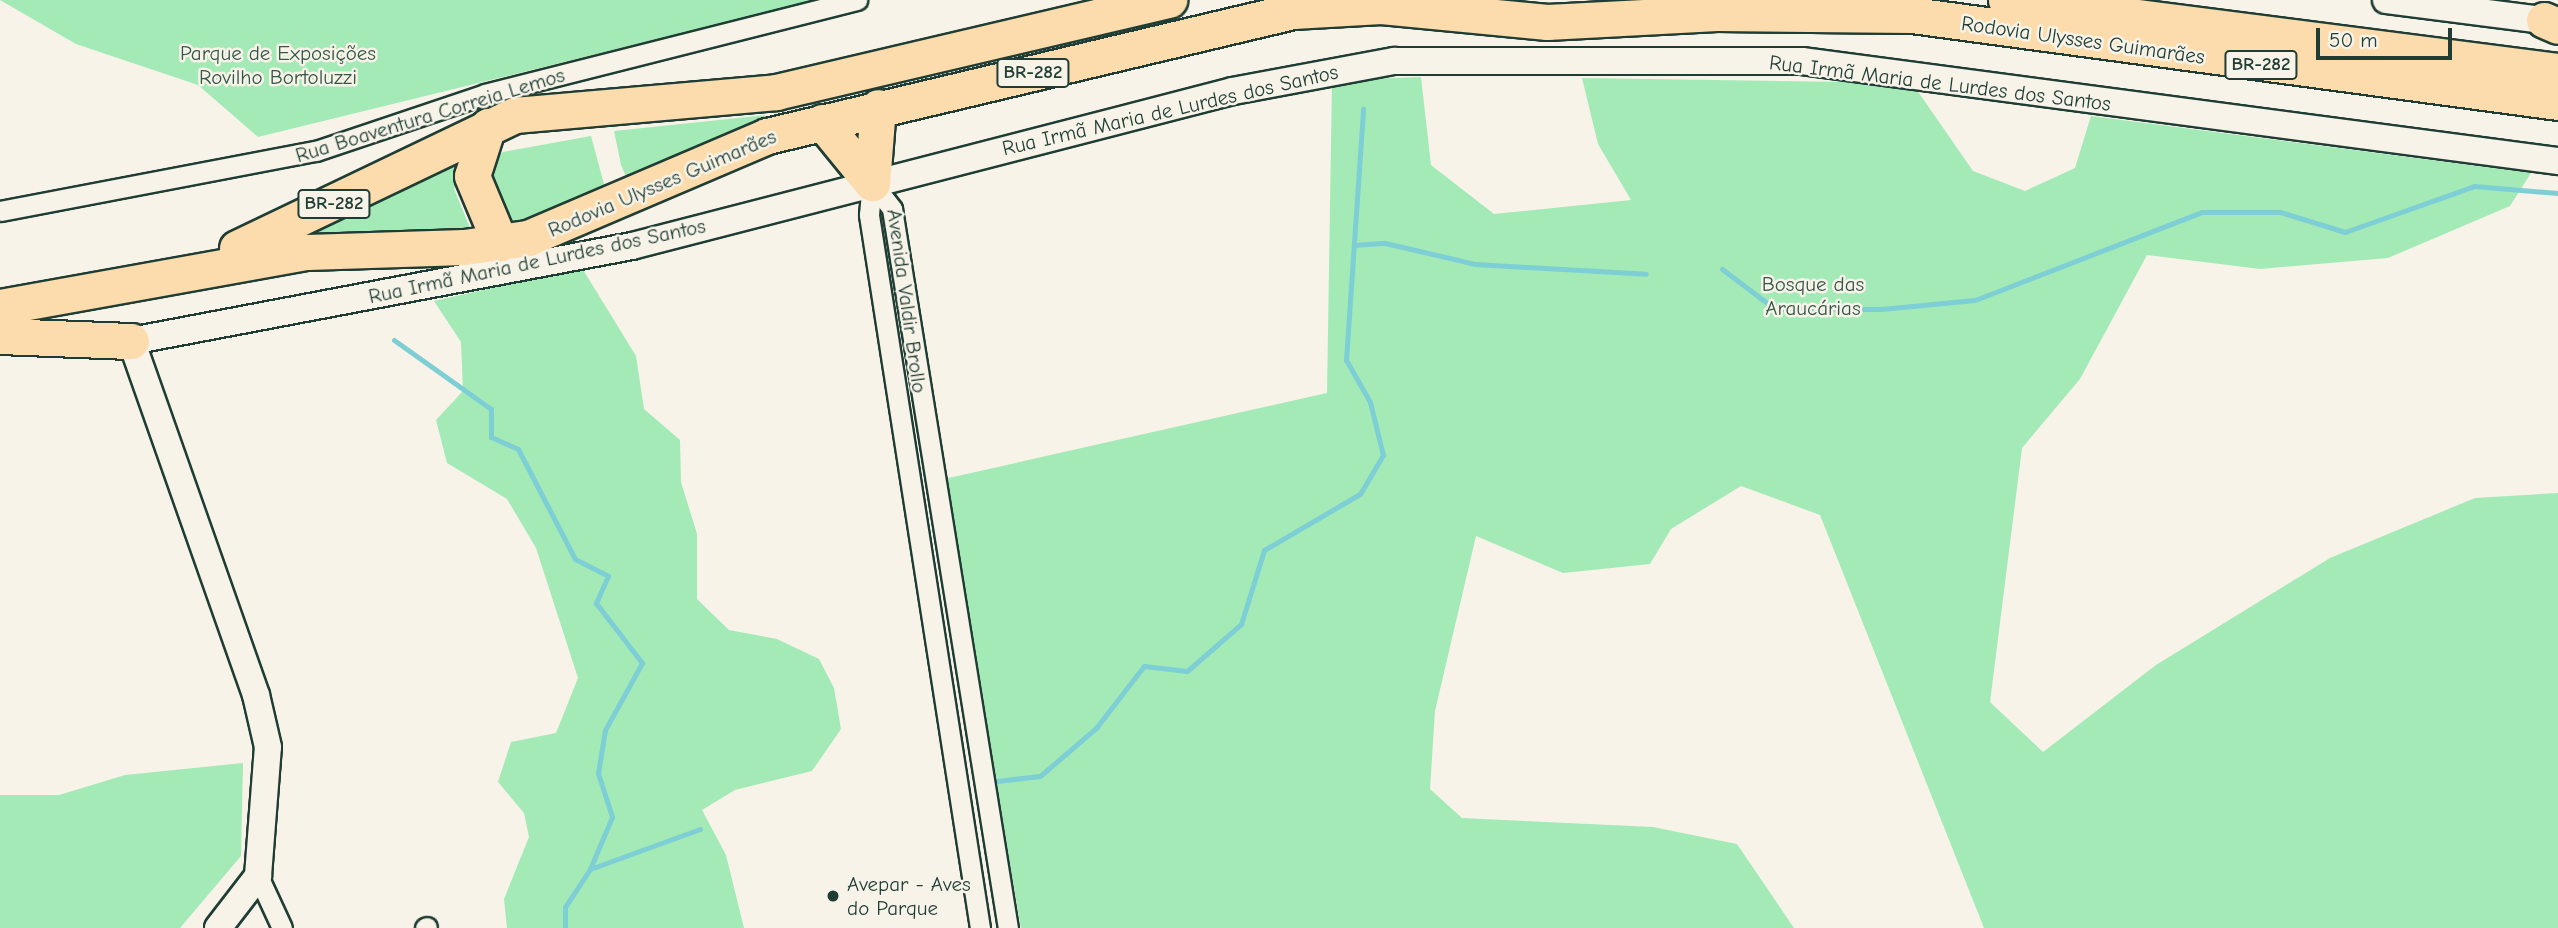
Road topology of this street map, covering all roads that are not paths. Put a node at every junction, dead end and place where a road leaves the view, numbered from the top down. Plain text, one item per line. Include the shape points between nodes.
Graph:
1 (857, 0) edge
2 (1169, 0) edge
3 (2006, 0) edge
4 (2386, 0) edge
5 (1593, 10) edge
6 (2553, 23) edge
7 (2558, 71) edge
8 (2558, 103) edge
9 (878, 107) junction
10 (822, 122) junction
11 (488, 126) junction
12 (2558, 160) edge
13 (872, 183) junction
14 (0, 211) edge
15 (500, 243) junction
16 (175, 271) junction
17 (0, 307) edge
18 (0, 336) edge
19 (131, 341) junction
20 (258, 876) junction
21 (218, 928) edge
22 (282, 928) edge
23 (980, 928) edge
24 (1008, 928) edge

1 - 14 street, Rua Boaventura Correia Lemos via 485,94 316,150
2 - 11 highway, Rodovia Ulysses Guimarães / BR-282 via 776,92 553,108
3 - 7 highway, Rodovia Ulysses Guimarães / BR-282
4 - 6 street
5 - 8 highway, Rodovia Ulysses Guimarães / BR-282 via 1912,15
5 - 9 highway, Rodovia Ulysses Guimarães / BR-282 via 1381,6 1293,11 1245,27
9 - 10 highway, Rodovia Ulysses Guimarães / BR-282
9 - 13 highway
10 - 13 highway
10 - 15 highway, Rodovia Ulysses Guimarães / BR-282 via 767,136 564,226
11 - 15 highway via 472,176
11 - 16 highway, Rodovia Ulysses Guimarães / BR-282 via 281,231
12 - 13 street, Rua Irmã Maria de Lurdes dos Santos via 2197,118 1802,61 1548,57 1394,61 1332,71
13 - 19 street, Rua Irmã Maria de Lurdes dos Santos via 632,246
13 - 23 street, Avenida Valdir Brollo via 869,215
13 - 24 street, Avenida Valdir Brollo via 892,209
15 - 16 highway, Rodovia Ulysses Guimarães / BR-282 via 307,252
16 - 17 highway, Rodovia Ulysses Guimarães / BR-282
18 - 19 highway
19 - 20 street via 256,695 268,747
20 - 21 street
20 - 22 street

